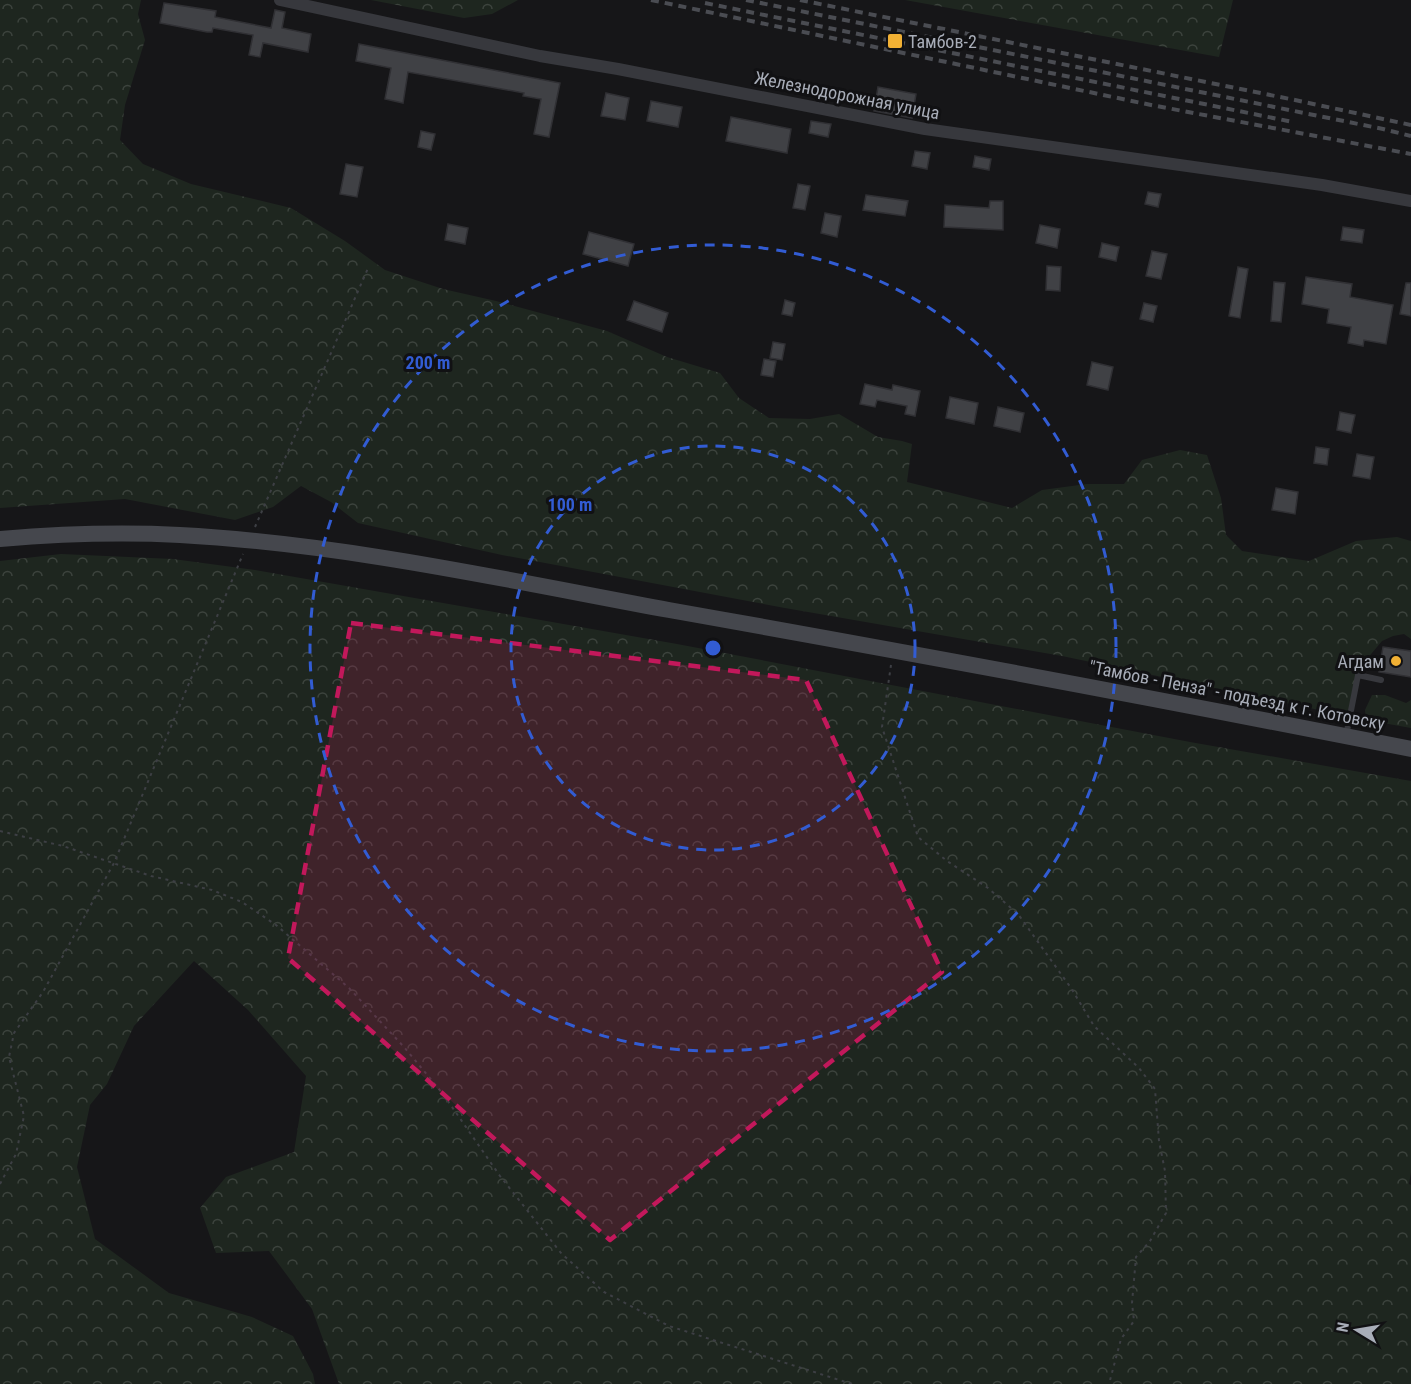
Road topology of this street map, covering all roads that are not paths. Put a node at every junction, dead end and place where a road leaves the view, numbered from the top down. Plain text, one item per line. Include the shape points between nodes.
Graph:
1 (280, 0) edge
2 (1411, 201) edge
3 (0, 539) edge
4 (1381, 680) dead end
5 (1346, 736) junction
6 (1411, 749) edge

1 - 2 street, Железнодорожная улица via 540,56 925,129
3 - 5 main road, "Тамбов - Пенза" - подъезд к г. Котовску via 142,534 249,540 416,564
4 - 5 lane via 1358,675
5 - 6 main road, "Тамбов - Пенза" - подъезд к г. Котовску

